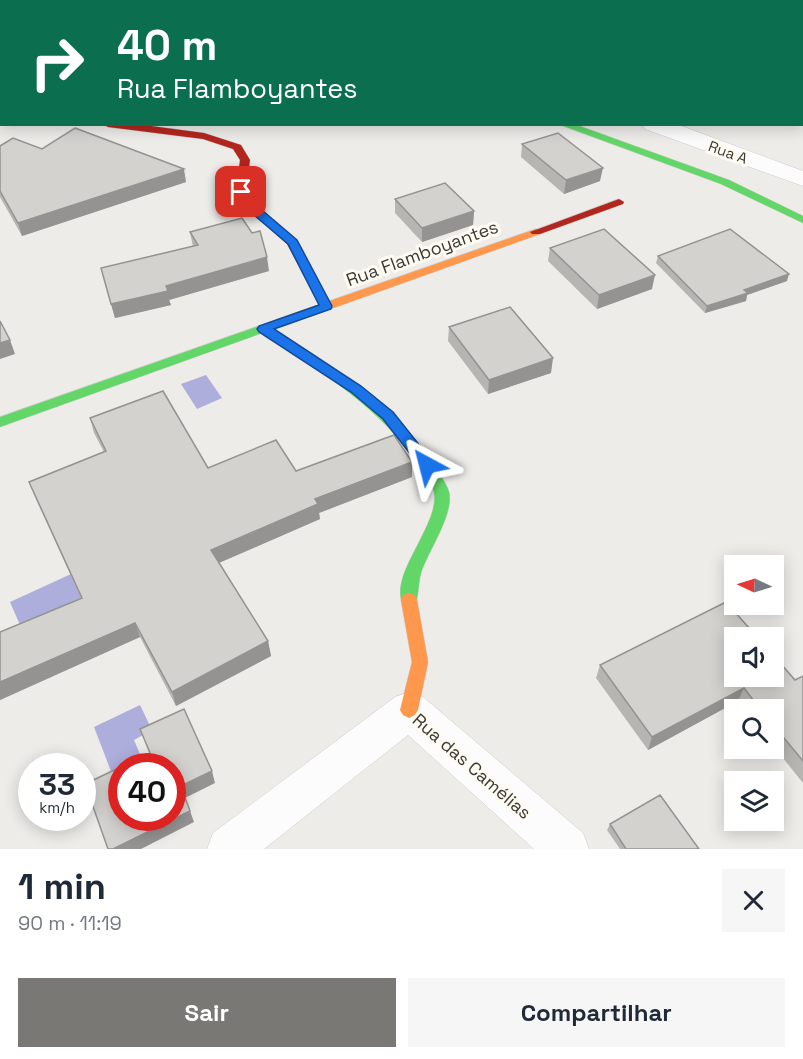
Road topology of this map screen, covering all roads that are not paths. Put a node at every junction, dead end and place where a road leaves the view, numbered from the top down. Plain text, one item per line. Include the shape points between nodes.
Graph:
1 (124, 126) edge
2 (569, 126) edge
3 (658, 126) edge
4 (803, 179) edge
5 (619, 202) dead end
6 (803, 220) edge
7 (326, 306) junction
8 (264, 329) junction
9 (0, 422) edge
10 (409, 710) junction
11 (229, 849) edge
12 (567, 849) edge

1 - 7 street via 219,138 239,148 244,166 241,192 252,207 292,242
2 - 6 street via 725,182
3 - 4 street, Rua A
5 - 7 street, Rua Flamboyantes
7 - 8 street, Rua Flamboyantes
8 - 9 street, Rua Flamboyantes
8 - 10 street, Rua das Camélias via 356,389 388,416 427,465 443,494 438,522 408,585 420,662
10 - 11 street
10 - 12 street, Rua das Camélias

